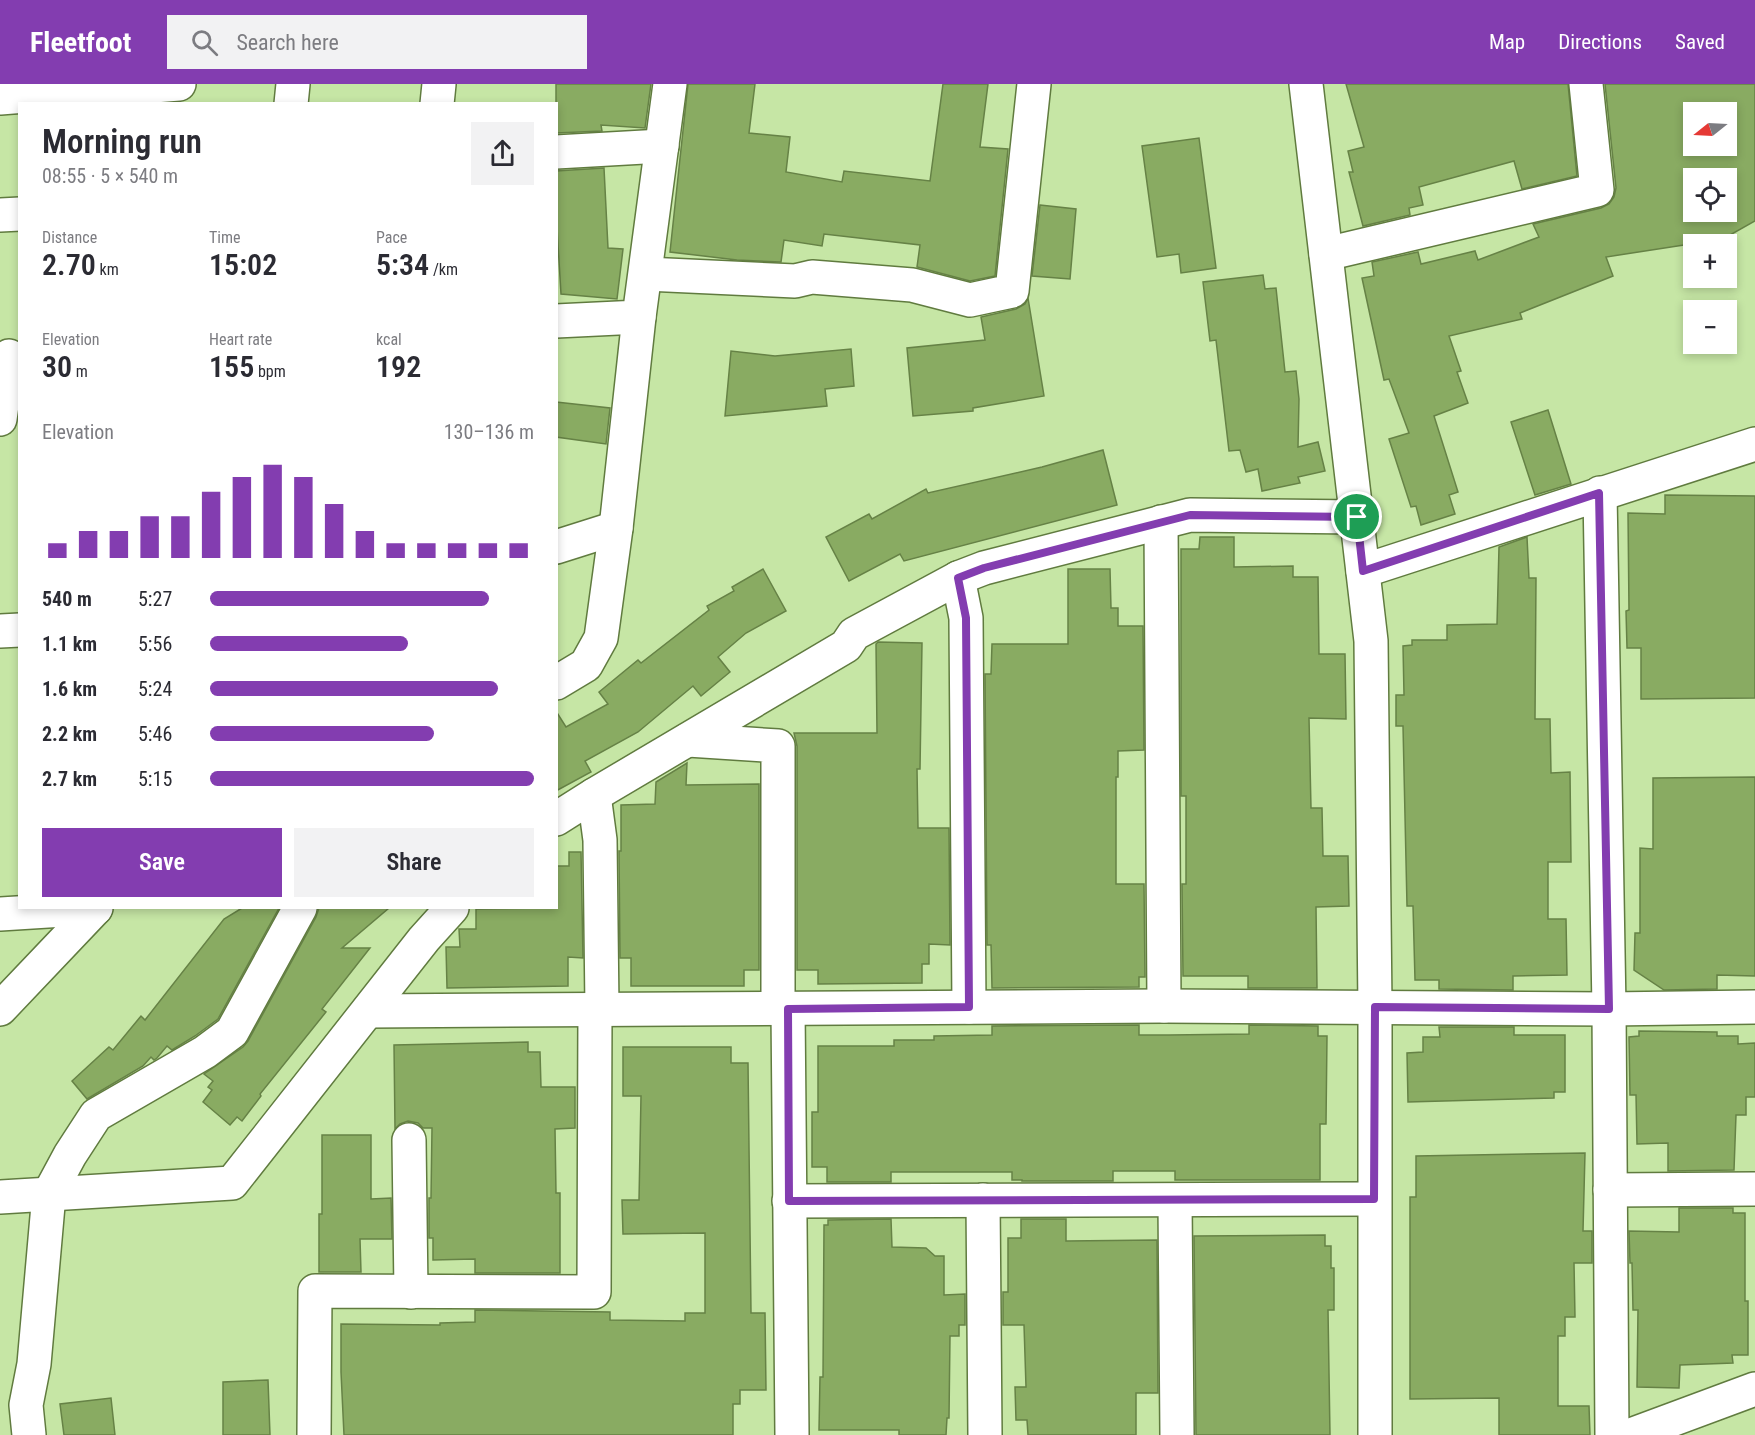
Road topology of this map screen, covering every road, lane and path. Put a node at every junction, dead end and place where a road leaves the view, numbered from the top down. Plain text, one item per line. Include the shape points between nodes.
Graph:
1 (179, 84) edge
2 (293, 84) edge
3 (439, 84) edge
4 (670, 84) edge
5 (1034, 84) edge
6 (1306, 84) edge
7 (1586, 84) edge
8 (0, 98) edge
9 (291, 102) edge
10 (437, 102) edge
11 (662, 146) junction
12 (558, 152) edge
13 (18, 214) edge
14 (0, 215) edge
15 (1326, 254) junction
16 (646, 274) junction
17 (639, 317) junction
18 (558, 321) edge
19 (10, 355) edge
20 (0, 419) edge
21 (1755, 444) edge
22 (1599, 493) junction
23 (1357, 517) junction
24 (1161, 522) junction
25 (616, 528) junction
26 (558, 546) edge
27 (1363, 571) junction
28 (958, 578) junction
29 (18, 630) edge
30 (0, 631) edge
31 (558, 682) edge
32 (688, 740) junction
33 (594, 795) junction
34 (558, 818) edge
35 (68, 909) edge
36 (94, 909) edge
37 (299, 909) edge
38 (451, 909) edge
39 (14, 911) edge
40 (1164, 1006) junction
41 (969, 1007) junction
42 (1375, 1007) junction
43 (1755, 1007) edge
44 (0, 1009) edge
45 (599, 1009) junction
46 (783, 1009) junction
47 (1609, 1009) junction
48 (368, 1011) junction
49 (409, 1140) dead end
50 (1755, 1189) edge
51 (1610, 1190) junction
52 (49, 1194) junction
53 (0, 1197) edge
54 (1374, 1199) junction
55 (983, 1200) junction
56 (789, 1201) junction
57 (1175, 1201) junction
58 (411, 1292) junction
59 (1755, 1389) edge
60 (29, 1435) edge
61 (314, 1435) edge
62 (792, 1435) edge
63 (985, 1435) edge
64 (1177, 1435) edge
65 (1375, 1435) edge
66 (1612, 1435) edge
67 (1631, 1435) edge

1 - 8 street
2 - 9 street
3 - 10 street
4 - 11 street
5 - 16 street via 1012,291 970,300 912,285 812,277 795,281
6 - 15 street
7 - 15 street via 1597,190
11 - 12 street
11 - 16 street
13 - 14 street
15 - 23 street
16 - 17 street
17 - 18 street
17 - 25 street
19 - 20 street
21 - 22 street
22 - 27 street
22 - 47 street
23 - 24 street via 1190,515
23 - 27 street
24 - 28 street
24 - 40 street
25 - 26 street
25 - 31 street via 601,638 586,665
27 - 42 street via 1371,641
28 - 32 street via 854,634 846,646
28 - 41 street via 966,618
29 - 30 street
32 - 33 street
32 - 46 street via 778,746
33 - 34 street
33 - 45 street via 600,840
35 - 39 street
36 - 44 street
37 - 52 street via 232,1032 205,1052 96,1114
38 - 48 street
40 - 41 street
40 - 42 street
41 - 46 street
42 - 47 street
42 - 54 street
43 - 47 street
45 - 46 street
45 - 48 street
45 - 58 street via 594,1292
46 - 56 street
47 - 51 street
48 - 52 street via 232,1183
49 - 58 street
50 - 51 street
51 - 66 street
52 - 53 street
52 - 60 street via 34,1364 26,1405
54 - 57 street
54 - 65 street
55 - 56 street
55 - 57 street
55 - 63 street
56 - 62 street
57 - 64 street
58 - 61 street via 315,1291
59 - 67 street

